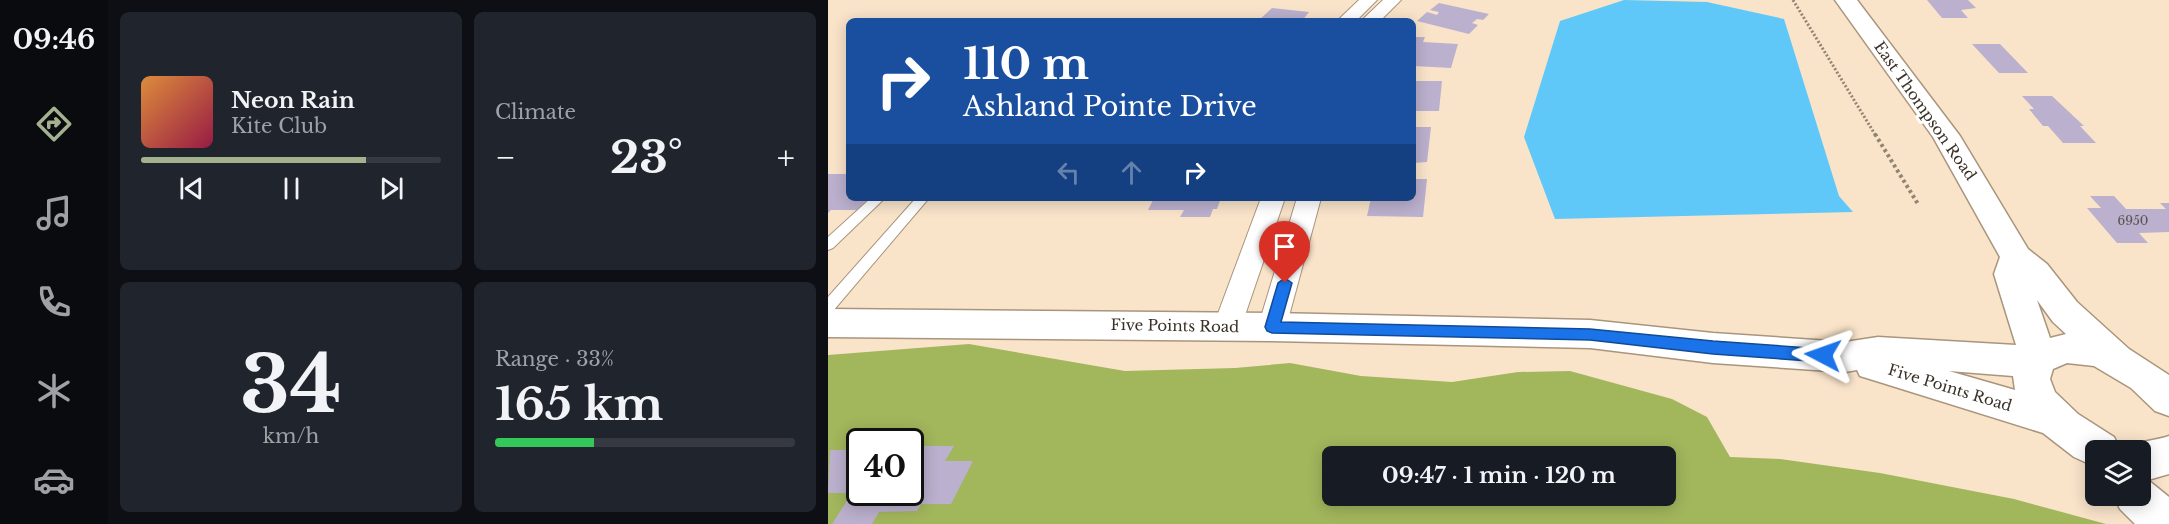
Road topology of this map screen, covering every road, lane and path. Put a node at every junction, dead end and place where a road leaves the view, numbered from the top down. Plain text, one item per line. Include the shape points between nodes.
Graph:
1 (1369, 0) edge
2 (1393, 0) edge
3 (1793, 0) edge
4 (1846, 0) edge
5 (1349, 18) edge
6 (1373, 18) edge
7 (876, 201) edge
8 (919, 201) edge
9 (1272, 201) edge
10 (1308, 201) edge
11 (1918, 204) dead end
12 (828, 245) edge
13 (2016, 257) junction
14 (828, 307) edge
15 (828, 322) edge
16 (1227, 327) junction
17 (1272, 327) junction
18 (1845, 357) junction
19 (2038, 361) junction
20 (2125, 364) junction
21 (2169, 378) edge
22 (2169, 399) edge
23 (2054, 419) junction
24 (2085, 443) edge
25 (2169, 455) edge
26 (2151, 460) edge
27 (2147, 506) edge
28 (2166, 524) edge

1 - 5 street
2 - 6 street
3 - 11 path
4 - 13 street, East Thompson Road via 1946,136
7 - 12 lane
8 - 14 lane
9 - 16 street
10 - 17 street
13 - 19 street via 2011,274
13 - 20 street, East Thompson Road via 2036,273 2065,312
15 - 16 street, Five Points Road
16 - 17 street, Five Points Road
17 - 18 street, Five Points Road via 1590,334
18 - 19 street, Five Points Road via 1878,352
18 - 23 street, Five Points Road
19 - 20 street via 2060,349 2082,349
19 - 23 street via 2032,381 2039,400
20 - 21 street
20 - 22 street via 2152,381
23 - 24 street
25 - 26 street
27 - 28 street

